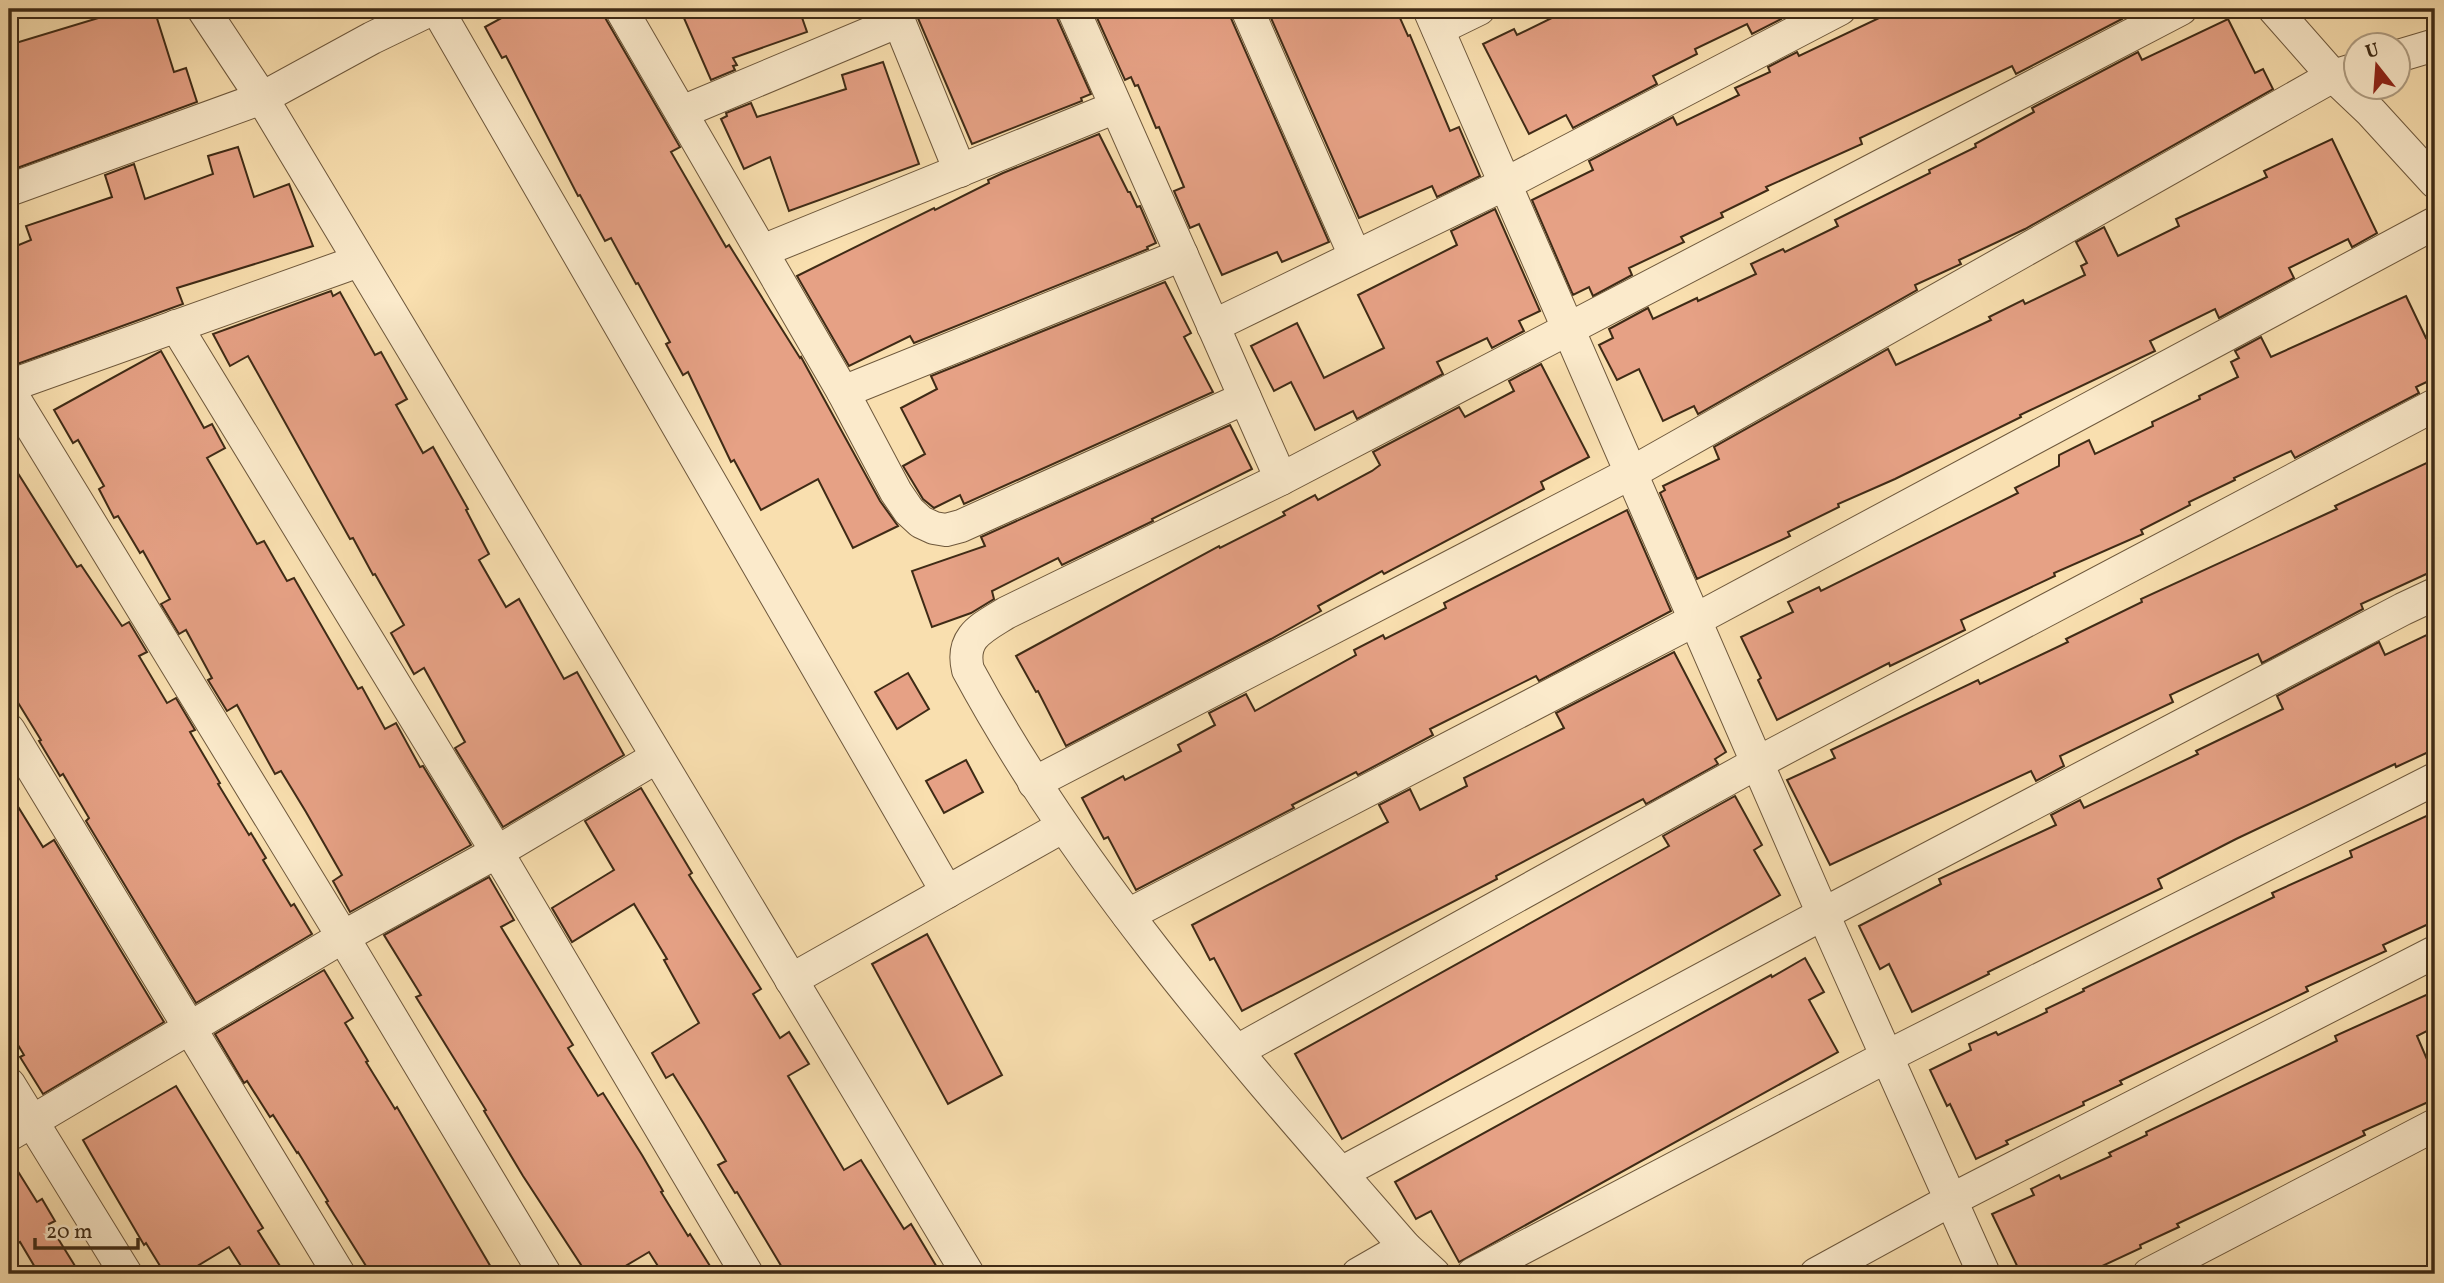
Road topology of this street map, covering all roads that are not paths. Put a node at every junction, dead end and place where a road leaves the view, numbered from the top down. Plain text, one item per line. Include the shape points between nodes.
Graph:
1 (203, 9) edge
2 (434, 9) edge
3 (621, 9) edge
4 (1073, 9) edge
5 (1247, 9) edge
6 (1479, 9) edge
7 (1840, 9) edge
8 (2181, 9) edge
9 (2274, 9) edge
10 (897, 15) edge
11 (1434, 19) edge
12 (2435, 45) edge
13 (2412, 52) edge
14 (2342, 70) edge
15 (2342, 75) edge
16 (262, 98) junction
17 (2364, 102) edge
18 (1116, 107) junction
19 (682, 112) junction
20 (960, 171) junction
21 (2435, 182) edge
22 (1506, 184) junction
23 (9, 190) edge
24 (2435, 223) edge
25 (762, 251) junction
26 (1182, 255) junction
27 (1355, 256) junction
28 (359, 261) junction
29 (176, 326) junction
30 (1213, 327) junction
31 (1568, 328) junction
32 (9, 388) edge
33 (843, 392) junction
34 (1245, 398) junction
35 (2435, 405) edge
36 (1631, 473) junction
37 (1281, 479) junction
38 (2435, 594) edge
39 (1695, 620) junction
40 (9, 730) edge
41 (657, 757) junction
42 (1757, 763) junction
43 (2435, 779) edge
44 (1034, 783) junction
45 (1062, 827) junction
46 (496, 852) junction
47 (947, 892) junction
48 (1823, 914) junction
49 (1128, 915) junction
50 (343, 937) junction
51 (2435, 952) edge
52 (791, 980) junction
53 (190, 1029) junction
54 (1237, 1051) junction
55 (1886, 1057) junction
56 (9, 1084) edge
57 (2435, 1125) edge
58 (20, 1128) edge
59 (1341, 1173) junction
60 (1951, 1200) junction
61 (1405, 1247) junction
62 (126, 1274) edge
63 (338, 1274) edge
64 (545, 1274) edge
65 (747, 1274) edge
66 (968, 1274) edge
67 (1358, 1274) edge
68 (1434, 1274) edge
69 (1474, 1274) edge
70 (1816, 1274) edge
71 (1984, 1274) edge
72 (2149, 1274) edge

1 - 16 street
2 - 16 street
2 - 47 street
3 - 19 street
4 - 18 street
5 - 27 street
6 - 11 street
7 - 22 street
8 - 31 street
9 - 14 street
10 - 19 street
10 - 20 street
11 - 22 street
12 - 13 street
15 - 36 street
16 - 23 street
16 - 28 street
17 - 21 street
18 - 20 street
18 - 26 street
19 - 25 street
20 - 25 street
22 - 27 street
22 - 31 street
24 - 39 street
25 - 33 street
26 - 30 street
26 - 33 street
27 - 30 street
28 - 29 street
28 - 41 street
29 - 32 street
29 - 46 street
30 - 34 street
31 - 36 street
31 - 37 street
32 - 50 street
33 - 34 street via 909,511 928,525 946,530 982,518
34 - 37 street
35 - 42 street
36 - 39 street
36 - 44 street
37 - 44 street via 1006,613 975,634 964,656 968,670
38 - 48 street
39 - 42 street
39 - 49 street
40 - 53 street
41 - 46 street
41 - 52 street
42 - 48 street
42 - 54 street
43 - 55 street
44 - 45 street
45 - 47 street
45 - 49 street
46 - 50 street
46 - 65 street
47 - 52 street
48 - 55 street
48 - 59 street
49 - 54 street
50 - 53 street
50 - 64 street
51 - 60 street
52 - 66 street
53 - 58 street
53 - 63 street
54 - 59 street
55 - 60 street
55 - 69 street
56 - 58 street
57 - 72 street
58 - 62 street
59 - 61 street
60 - 70 street
60 - 71 street
61 - 67 street
61 - 68 street

